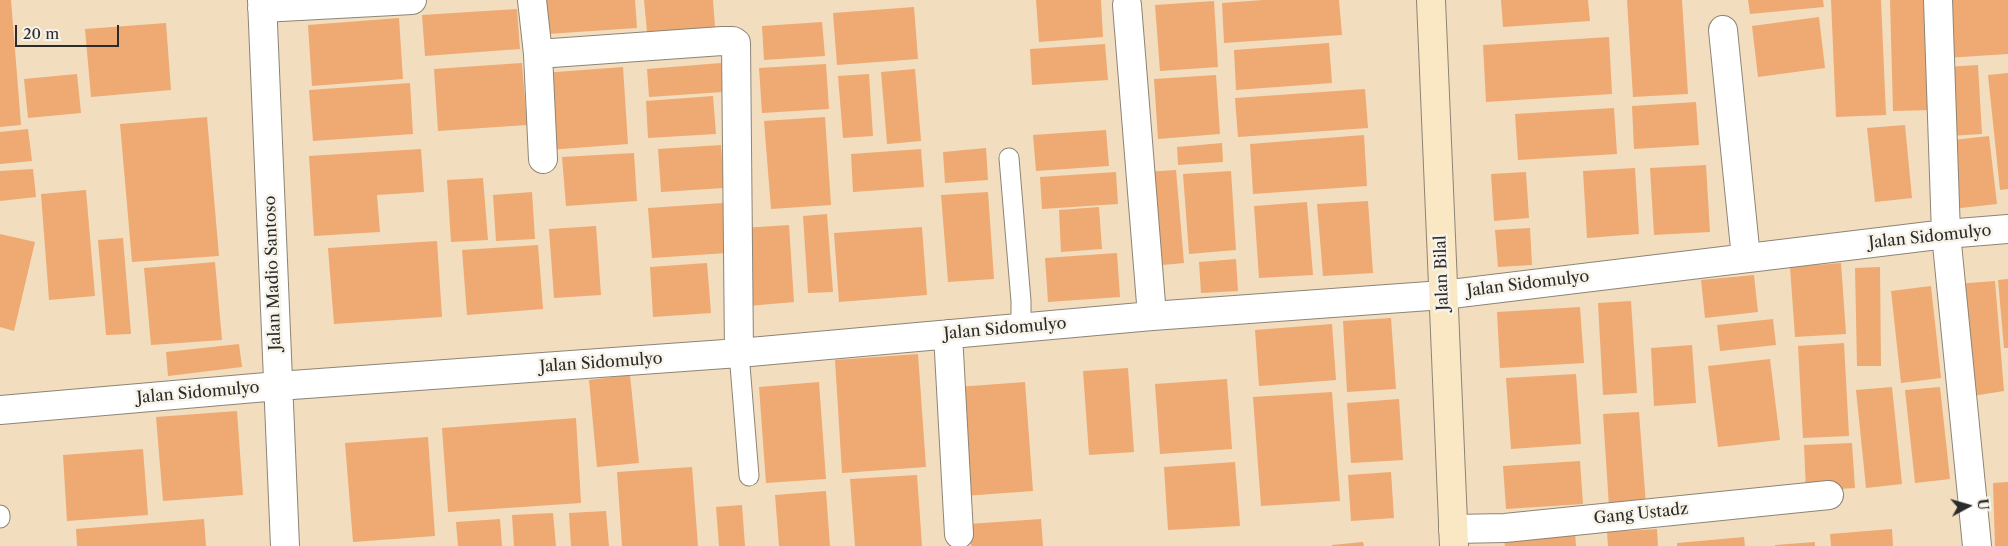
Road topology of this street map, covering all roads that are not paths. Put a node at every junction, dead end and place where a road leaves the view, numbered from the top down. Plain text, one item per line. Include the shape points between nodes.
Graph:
1 (412, 0) edge
2 (532, 0) edge
3 (1432, 0) edge
4 (1938, 0) edge
5 (262, 4) edge
6 (1127, 5) dead end
7 (1723, 30) dead end
8 (538, 54) junction
9 (1009, 158) dead end
10 (543, 159) dead end
11 (2008, 229) edge
12 (1946, 234) junction
13 (1746, 258) junction
14 (1443, 295) junction
15 (1152, 316) junction
16 (1021, 328) junction
17 (948, 334) junction
18 (739, 353) junction
19 (278, 386) junction
20 (0, 410) edge
21 (750, 476) dead end
22 (1829, 495) dead end
23 (959, 534) dead end
24 (1454, 537) edge
25 (285, 546) edge
26 (1977, 546) edge

1 - 5 street
2 - 8 street
3 - 14 main road, Jalan Bilal
4 - 12 street
5 - 19 street, Jalan Madio Santoso
6 - 15 street
7 - 13 street
8 - 10 street
8 - 18 street via 722,41 736,43
9 - 16 lane
11 - 12 street, Jalan Sidomulyo
12 - 13 street, Jalan Sidomulyo
12 - 26 street
13 - 14 street, Jalan Sidomulyo
14 - 15 street, Jalan Sidomulyo
14 - 24 main road, Jalan Bilal
15 - 16 street, Jalan Sidomulyo
16 - 17 street, Jalan Sidomulyo
17 - 18 street, Jalan Sidomulyo
17 - 23 street
18 - 19 street, Jalan Sidomulyo
18 - 21 lane
19 - 20 street, Jalan Sidomulyo
19 - 25 street, Jalan Madio Santoso
22 - 24 street, Gang Ustadz via 1506,528

